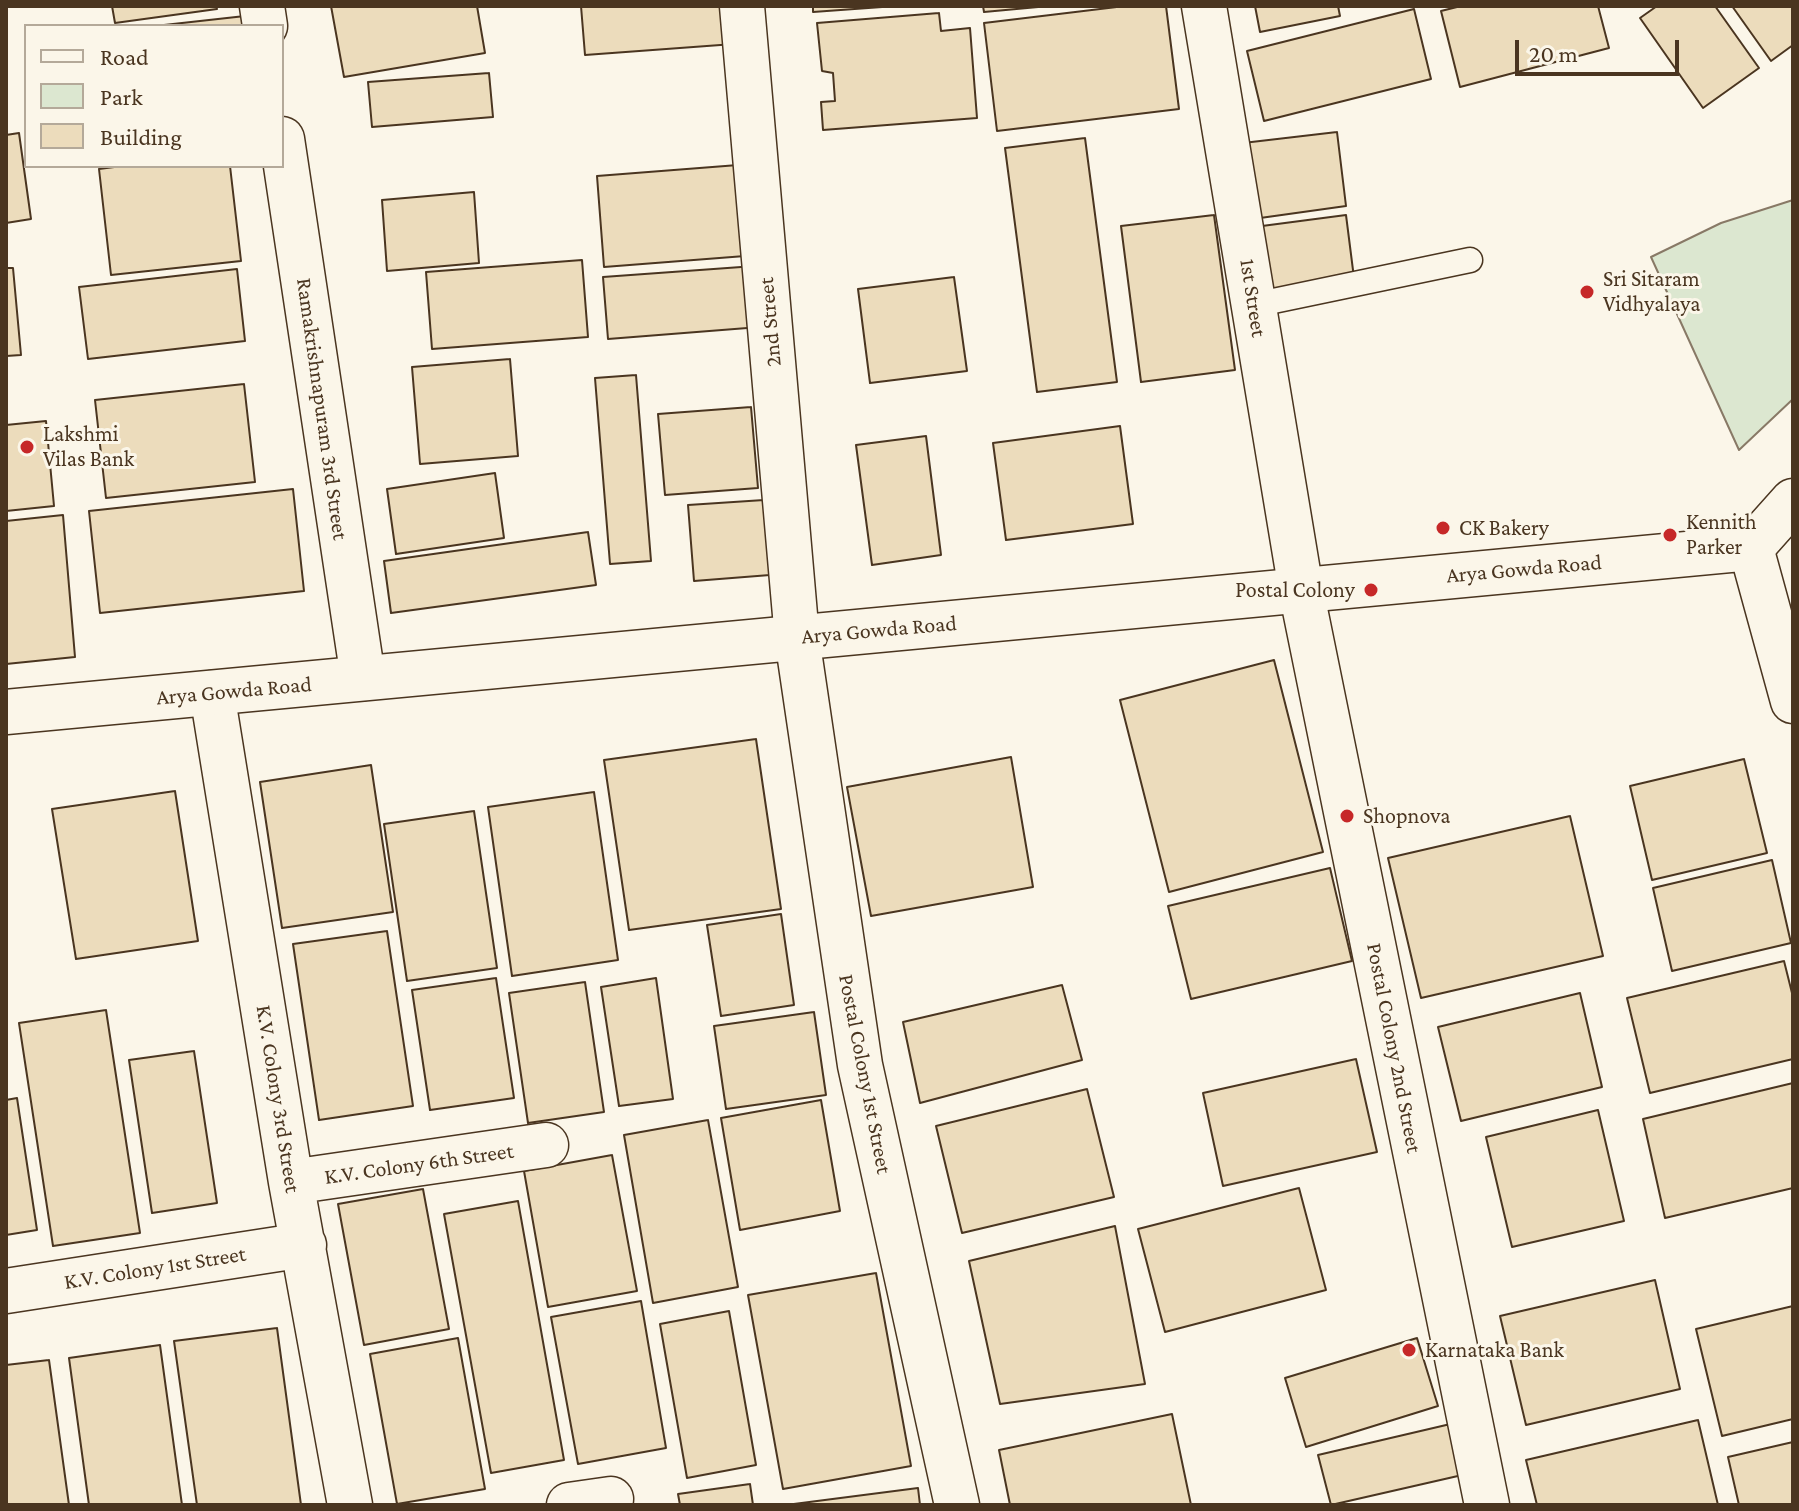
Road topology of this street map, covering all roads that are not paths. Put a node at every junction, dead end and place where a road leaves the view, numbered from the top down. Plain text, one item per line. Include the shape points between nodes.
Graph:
1 (742, 6) edge
2 (1204, 6) edge
3 (284, 152) edge
4 (1470, 260) dead end
5 (1254, 305) junction
6 (1793, 501) edge
7 (1751, 548) junction
8 (1301, 590) junction
9 (797, 638) junction
10 (363, 678) junction
11 (212, 693) junction
12 (1793, 701) edge
13 (6, 712) edge
14 (546, 1145) dead end
15 (291, 1182) junction
16 (304, 1245) junction
17 (6, 1291) edge
18 (611, 1499) dead end
19 (350, 1505) edge
20 (569, 1505) edge
21 (957, 1505) edge
22 (1487, 1505) edge

1 - 9 street, 2nd Street
2 - 5 street, 1st Street
3 - 10 street, Ramakrishnapuram 3rd Street
4 - 5 lane
5 - 8 street, 1st Street
6 - 7 street
7 - 8 street, Arya Gowda Road
7 - 12 street
8 - 9 street, Arya Gowda Road
8 - 22 street, Postal Colony 2nd Street
9 - 10 street, Arya Gowda Road
9 - 21 street, Postal Colony 1st Street via 860,1065
10 - 11 street, Arya Gowda Road
11 - 13 street, Arya Gowda Road
11 - 15 street, K.V. Colony 3rd Street
14 - 15 street, K.V. Colony 6th Street
15 - 16 street, K.V. Colony 3rd Street
16 - 17 street, K.V. Colony 1st Street
16 - 19 street, K.V. Colony 3rd Street
18 - 20 street

